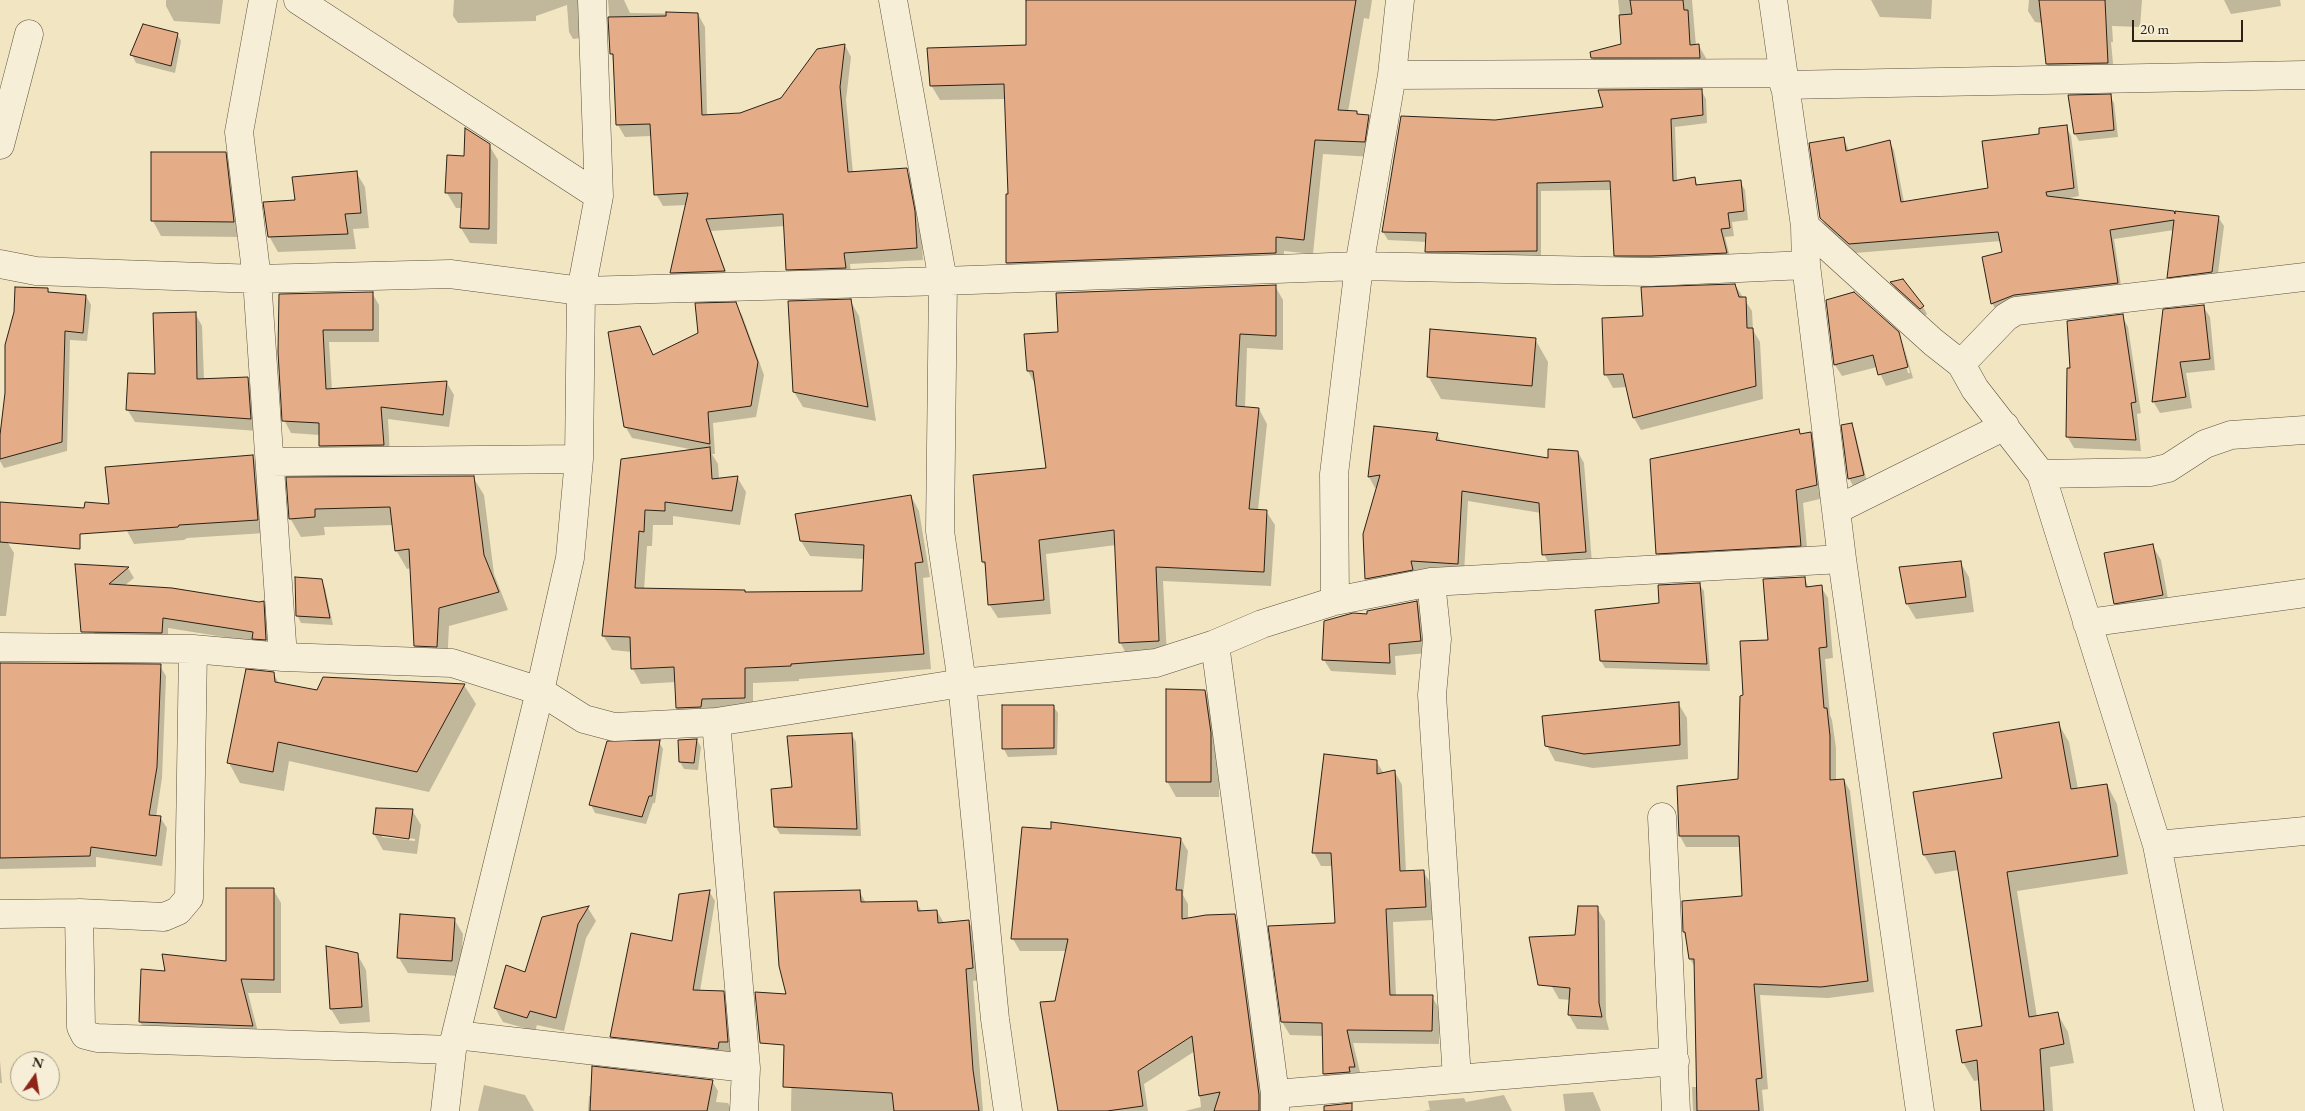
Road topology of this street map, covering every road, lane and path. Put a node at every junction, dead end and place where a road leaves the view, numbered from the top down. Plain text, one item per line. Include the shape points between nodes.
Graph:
1 (263, 0) edge
2 (298, 0) edge
3 (592, 0) edge
4 (893, 0) edge
5 (1400, 0) edge
6 (1773, 0) edge
7 (28, 34) dead end
8 (1392, 75) junction
9 (2305, 76) edge
10 (1783, 79) junction
11 (0, 145) edge
12 (599, 196) junction
13 (1805, 226) junction
14 (0, 264) edge
15 (1806, 265) junction
16 (1359, 266) junction
17 (2305, 277) edge
18 (257, 279) junction
19 (943, 281) junction
20 (581, 291) junction
21 (1961, 364) junction
22 (2005, 426) junction
23 (2305, 430) edge
24 (579, 458) junction
25 (270, 462) junction
26 (2041, 474) junction
27 (1836, 510) junction
28 (1842, 559) junction
29 (1431, 582) junction
30 (2305, 593) edge
31 (1335, 601) junction
32 (2087, 622) junction
33 (1215, 644) junction
34 (0, 647) edge
35 (193, 649) junction
36 (283, 657) junction
37 (962, 683) junction
38 (540, 692) junction
39 (716, 722) junction
40 (1662, 817) dead end
41 (2305, 831) edge
42 (2157, 845) junction
43 (79, 912) junction
44 (0, 914) edge
45 (454, 1042) junction
46 (1675, 1061) junction
47 (746, 1068) junction
48 (1457, 1078) junction
49 (1275, 1102) edge
50 (445, 1111) edge
51 (744, 1111) edge
52 (1008, 1111) edge
53 (1676, 1111) edge
54 (1920, 1111) edge
55 (2209, 1111) edge

1 - 18 street via 239,132
2 - 12 street
3 - 12 street
4 - 19 street
5 - 8 street
6 - 10 street
7 - 11 street
8 - 10 street
8 - 16 street
9 - 10 street
10 - 13 street
12 - 20 street
13 - 15 street
13 - 21 street
14 - 18 street via 36,271
15 - 16 street via 1651,272
15 - 27 street
16 - 19 street
16 - 31 street via 1334,474
17 - 21 street via 2016,311 2006,317
18 - 20 street via 450,274
18 - 25 street
19 - 20 street
19 - 37 street via 940,531
20 - 24 street
21 - 22 street via 1975,389
22 - 26 street
22 - 27 street
23 - 26 street via 2231,436 2205,444 2168,468 2150,472
24 - 25 street
24 - 38 street via 570,558
25 - 36 street
26 - 32 street
27 - 28 street
28 - 29 street
28 - 54 street
29 - 31 street
29 - 48 street via 1437,639 1432,695
30 - 32 street
31 - 33 street via 1262,624
32 - 42 street
33 - 37 street via 1156,662
33 - 49 street
34 - 35 street
35 - 36 street
35 - 43 street via 190,898 178,911 164,917
36 - 38 street via 452,663
37 - 39 street
37 - 52 street via 995,1019
38 - 39 street via 584,719 614,727
38 - 45 street
39 - 47 street
40 - 46 street
41 - 42 street
42 - 55 street
43 - 44 street
43 - 45 street via 84,1035 97,1038
45 - 47 street
45 - 50 street
46 - 48 street
46 - 53 street
47 - 51 street
48 - 49 street

